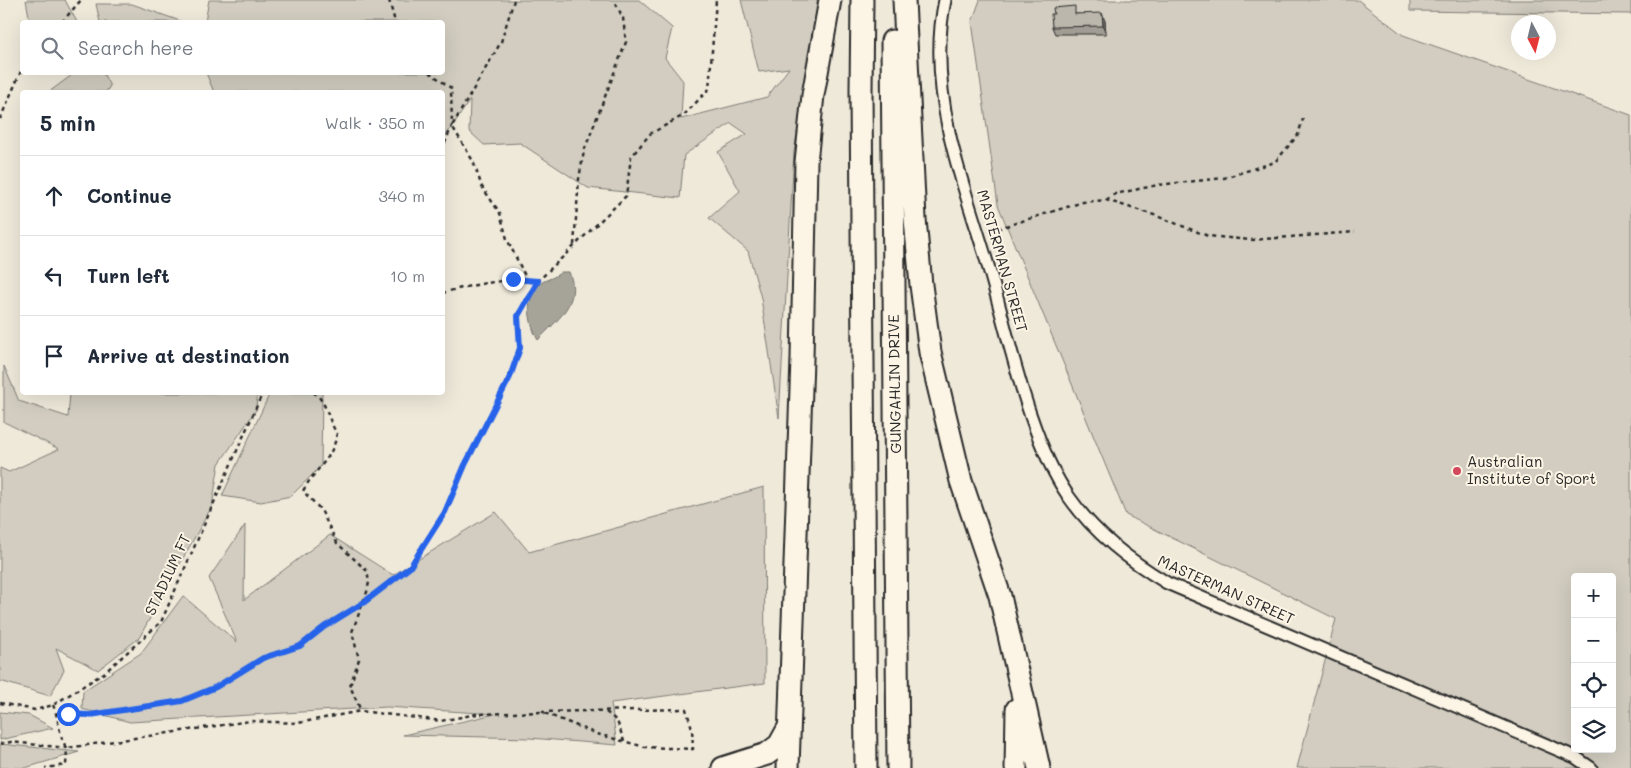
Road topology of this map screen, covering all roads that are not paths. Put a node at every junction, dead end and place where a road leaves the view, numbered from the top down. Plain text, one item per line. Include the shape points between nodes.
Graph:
1 (830, 0) edge
2 (862, 0) edge
3 (892, 0) edge
4 (904, 0) edge
5 (945, 0) edge
6 (1017, 668) junction
7 (789, 725) junction
8 (723, 768) edge
9 (788, 768) edge
10 (866, 768) edge
11 (898, 768) edge
12 (1016, 768) edge
13 (1039, 768) edge
14 (1591, 768) edge

1 - 7 highway via 813,95 806,162
2 - 10 highway, GUNGAHLIN DRIVE
3 - 11 highway, GUNGAHLIN DRIVE
4 - 6 highway via 916,219 930,352 961,481 1000,596
5 - 14 street, MASTERMAN STREET via 941,76 949,132 1027,402 1042,447 1068,496 1100,534 1130,560 1168,583 1575,757
6 - 12 highway
6 - 13 highway
7 - 8 highway via 779,745 767,754
7 - 9 highway

